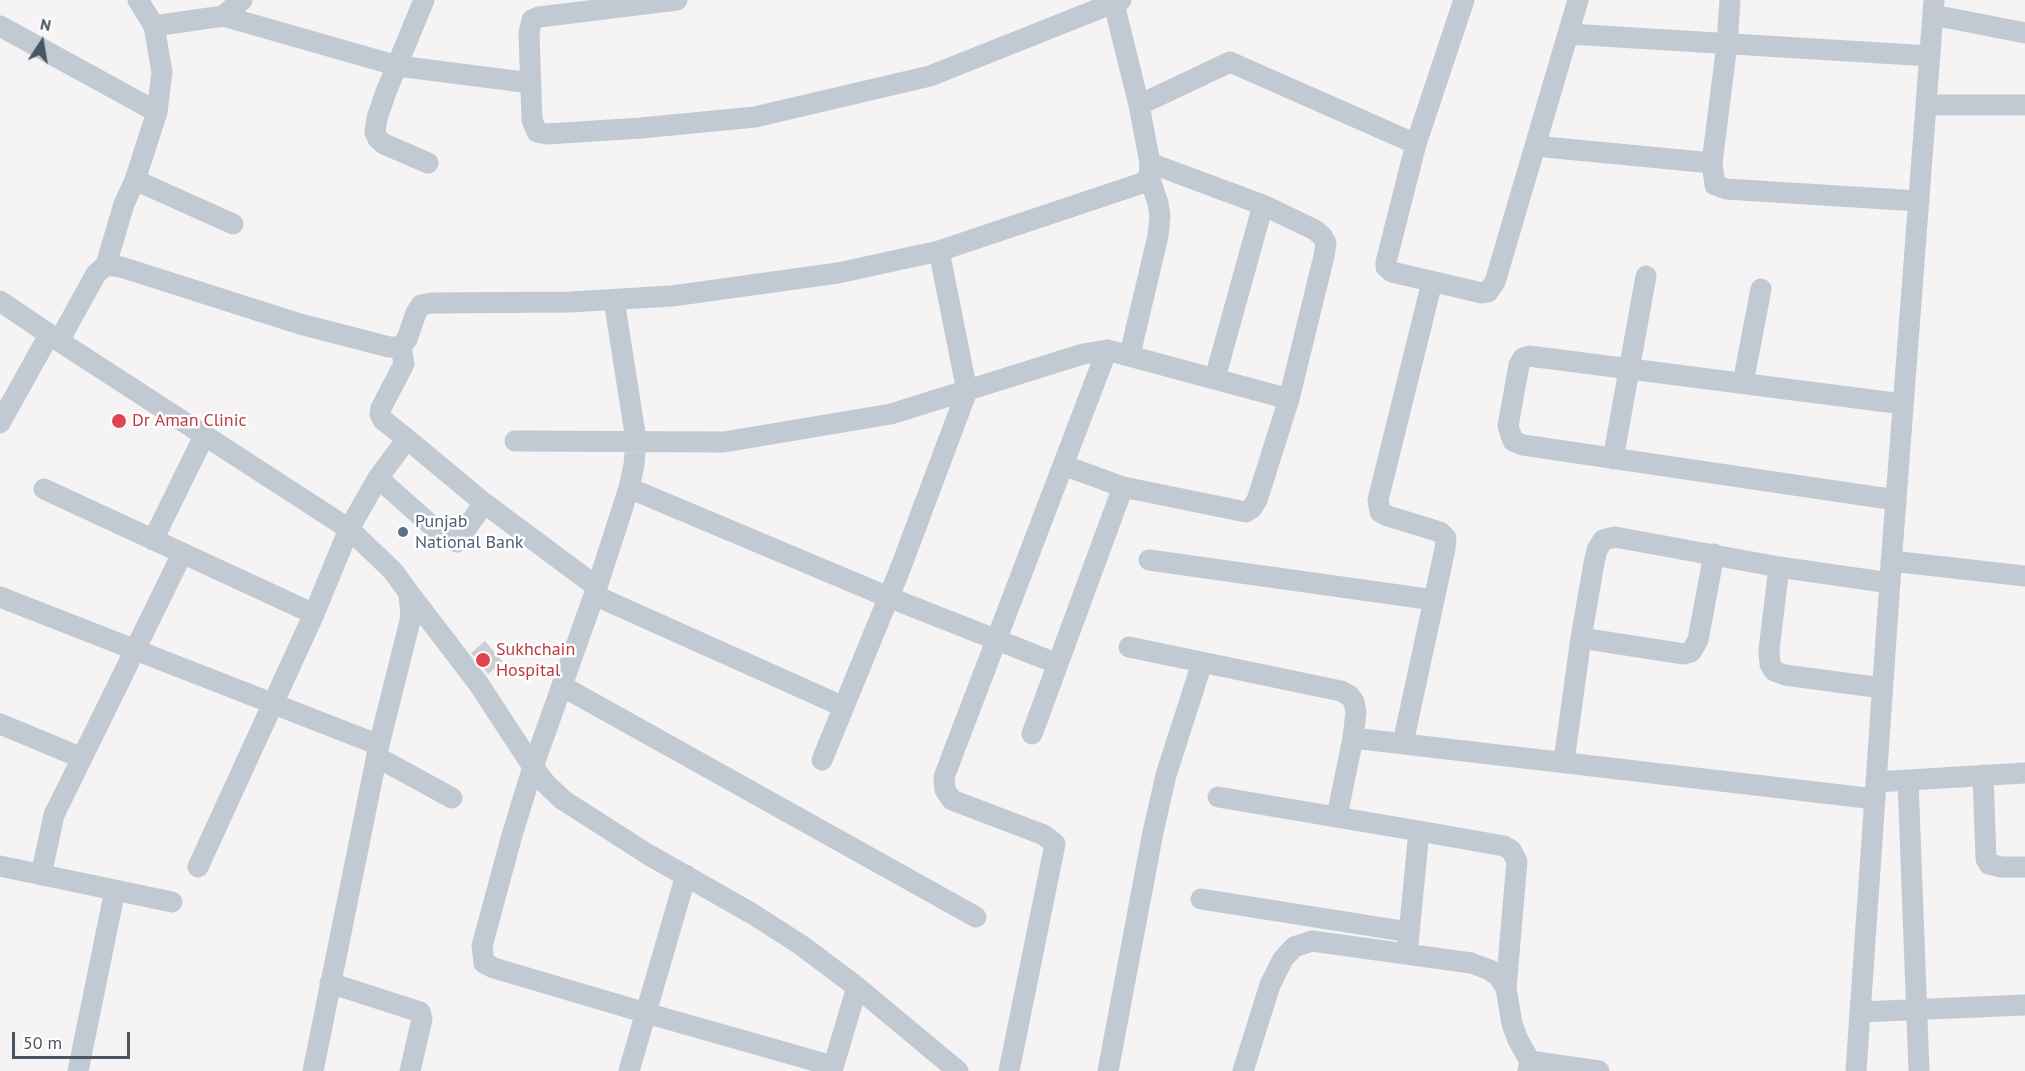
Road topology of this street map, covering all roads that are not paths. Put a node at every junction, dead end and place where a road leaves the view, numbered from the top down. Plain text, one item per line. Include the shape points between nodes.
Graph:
1 (138, 0) edge
2 (242, 0) edge
3 (424, 0) edge
4 (677, 0) edge
5 (1464, 0) edge
6 (1578, 0) edge
7 (1730, 0) edge
8 (1116, 1) edge
9 (1934, 7) edge
10 (223, 16) junction
11 (0, 26) edge
12 (154, 26) junction
13 (2025, 33) edge
14 (1569, 34) junction
15 (1727, 44) junction
16 (1930, 56) junction
17 (398, 66) junction
18 (531, 83) junction
19 (1139, 105) junction
20 (1926, 105) junction
21 (2025, 105) edge
22 (157, 112) junction
23 (1416, 144) junction
24 (1535, 146) junction
25 (428, 163) dead end
26 (1712, 163) junction
27 (1149, 170) junction
28 (135, 180) junction
29 (1919, 201) junction
30 (1263, 205) junction
31 (233, 224) dead end
32 (939, 251) junction
33 (106, 265) junction
34 (1646, 276) dead end
35 (1432, 282) junction
36 (1761, 289) dead end
37 (615, 300) junction
38 (0, 301) edge
39 (54, 338) junction
40 (401, 347) junction
41 (1107, 350) junction
42 (1130, 354) junction
43 (1629, 368) junction
44 (1215, 378) junction
45 (1743, 384) junction
46 (967, 391) junction
47 (1289, 399) junction
48 (1903, 404) junction
49 (0, 423) edge
50 (205, 435) junction
51 (407, 440) junction
52 (636, 440) junction
53 (515, 441) dead end
54 (1614, 459) junction
55 (1063, 465) junction
56 (378, 478) junction
57 (1123, 487) junction
58 (628, 488) junction
59 (44, 489) dead end
60 (1896, 500) junction
61 (484, 503) junction
62 (349, 529) junction
63 (153, 540) junction
64 (182, 554) junction
65 (1714, 554) junction
66 (1149, 560) dead end
67 (1891, 561) junction
68 (1779, 567) junction
69 (2025, 576) edge
70 (1890, 583) junction
71 (596, 591) junction
72 (409, 593) junction
73 (0, 597) edge
74 (888, 597) junction
75 (1434, 600) junction
76 (314, 614) junction
77 (1581, 638) junction
78 (997, 639) junction
79 (1129, 648) dead end
80 (135, 650) junction
81 (1202, 663) junction
82 (1058, 664) junction
83 (562, 686) junction
84 (1882, 688) junction
85 (273, 704) junction
86 (844, 707) junction
87 (0, 724) edge
88 (1032, 734) dead end
89 (1353, 738) junction
90 (1403, 743) junction
91 (378, 751) junction
92 (82, 758) junction
93 (822, 760) dead end
94 (1564, 762) junction
95 (533, 767) junction
96 (2025, 773) edge
97 (1983, 775) junction
98 (1908, 780) junction
99 (1875, 790) junction
100 (1218, 797) dead end
101 (452, 798) dead end
102 (1337, 816) junction
103 (1419, 831) junction
104 (0, 866) edge
105 (198, 867) dead end
106 (2025, 867) edge
107 (41, 875) junction
108 (686, 875) junction
109 (115, 890) junction
110 (1201, 898) dead end
111 (172, 902) dead end
112 (976, 917) dead end
113 (1409, 932) junction
114 (1407, 953) junction
115 (330, 983) junction
116 (857, 987) junction
117 (1506, 988) junction
118 (2025, 1005) edge
119 (1918, 1010) junction
120 (1860, 1012) junction
121 (646, 1013) junction
122 (1529, 1066) edge
123 (833, 1068) edge
124 (78, 1071) edge
125 (315, 1071) edge
126 (410, 1071) edge
127 (629, 1071) edge
128 (958, 1071) edge
129 (1009, 1071) edge
130 (1108, 1071) edge
131 (1243, 1071) edge
132 (1599, 1071) edge
133 (1856, 1071) edge
134 (1919, 1071) edge

1 - 12 street
2 - 10 street
3 - 17 street
4 - 18 street via 532,20
5 - 23 street
6 - 14 street
7 - 15 street
8 - 18 street via 930,76 755,117 547,134 533,127
8 - 19 street
9 - 13 street
9 - 16 street
10 - 12 street
10 - 17 street
11 - 22 street
12 - 22 street via 162,72
14 - 15 street
14 - 24 street
15 - 16 street
15 - 26 street
16 - 20 street
17 - 18 street
17 - 25 street via 375,132 384,144
19 - 23 street via 1230,62
19 - 27 street
20 - 21 street
20 - 29 street
22 - 28 street
23 - 35 street via 1386,267
24 - 26 street
24 - 35 street via 1495,282 1488,292 1475,293
26 - 29 street via 1715,185 1726,189
27 - 30 street
27 - 32 street via 1142,183
27 - 42 street via 1160,216 1158,236
28 - 31 street
28 - 33 street
29 - 48 street
30 - 44 street
30 - 47 street via 1315,230 1326,243
32 - 37 street via 838,273
32 - 46 street
33 - 39 street
33 - 40 street via 300,324
34 - 43 street
35 - 75 street via 1378,506 1388,516 1440,532 1446,538
36 - 45 street
37 - 40 street via 421,305
37 - 52 street
38 - 39 street
39 - 49 street
39 - 50 street
40 - 51 street via 404,364 380,414
41 - 42 street
41 - 46 street
41 - 55 street
42 - 44 street
43 - 45 street
43 - 54 street
43 - 54 street via 1522,358 1508,426 1514,441 1522,445
44 - 47 street
45 - 48 street
46 - 52 street via 891,414 724,442
46 - 74 street
47 - 57 street via 1257,500 1246,512
48 - 60 street
50 - 62 street
50 - 63 street
51 - 56 street
51 - 61 street
52 - 53 street
52 - 58 street
54 - 60 street
55 - 57 street
55 - 78 street
56 - 61 street via 441,534 457,543
56 - 62 street
57 - 82 street
58 - 71 street
58 - 74 street
59 - 63 street
60 - 67 street
61 - 71 street
62 - 72 street via 393,571
62 - 76 street
63 - 64 street
64 - 76 street
64 - 80 street
65 - 68 street
65 - 77 street via 1698,640 1691,652
65 - 77 street via 1615,537 1603,540 1594,563
66 - 75 street
67 - 69 street
67 - 70 street
68 - 70 street
68 - 84 street via 1769,650 1774,671
70 - 84 street
71 - 83 street
71 - 86 street
72 - 91 street via 411,617
72 - 95 street via 478,683
73 - 80 street
74 - 78 street
74 - 86 street
75 - 90 street
76 - 85 street
77 - 94 street
78 - 82 street
78 - 129 street via 944,777 945,790 952,800 1044,835 1055,844
79 - 81 street
80 - 85 street
80 - 92 street
81 - 89 street via 1350,696 1356,712
81 - 130 street via 1166,775
82 - 88 street
83 - 95 street
83 - 112 street
84 - 99 street
85 - 91 street
85 - 105 street
86 - 93 street
87 - 92 street
89 - 90 street
89 - 102 street
90 - 94 street
91 - 101 street
91 - 115 street
92 - 107 street via 54,815
94 - 99 street
95 - 108 street via 563,800
95 - 121 street via 482,946 484,963
96 - 97 street
97 - 98 street
97 - 106 street via 1986,859 1989,864
98 - 99 street
98 - 119 street
99 - 120 street
100 - 102 street
102 - 103 street
103 - 113 street
103 - 117 street via 1504,846 1515,855
104 - 107 street
107 - 109 street
108 - 116 street via 801,945
108 - 121 street
109 - 111 street
109 - 124 street
110 - 113 street
113 - 114 street
114 - 117 street via 1471,963 1490,970
114 - 131 street via 1312,941 1294,947 1270,985
115 - 125 street
115 - 126 street via 420,1012
116 - 123 street
116 - 128 street
117 - 122 street via 1512,1024
118 - 119 street
119 - 120 street
119 - 134 street
120 - 133 street
121 - 123 street
121 - 127 street
122 - 132 street

